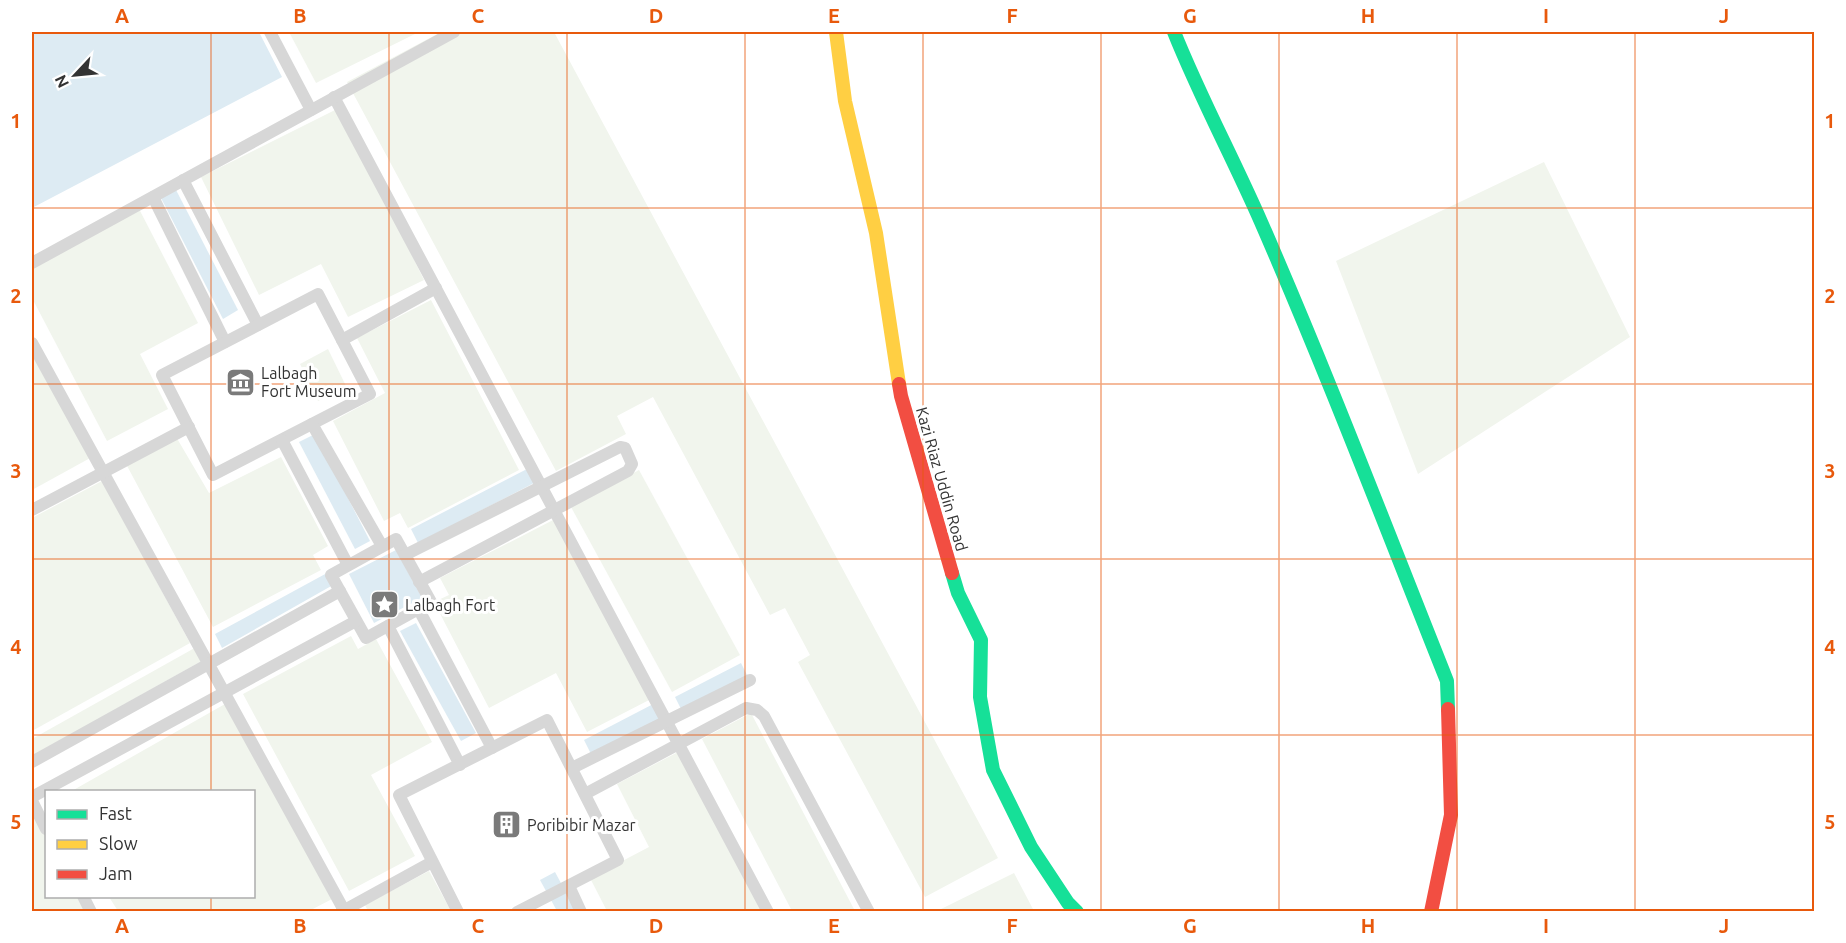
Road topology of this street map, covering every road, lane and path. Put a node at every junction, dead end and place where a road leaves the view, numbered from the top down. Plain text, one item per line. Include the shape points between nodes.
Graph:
1 (270, 32) edge
2 (454, 32) edge
3 (836, 32) edge
4 (1174, 32) edge
5 (334, 97) junction
6 (311, 110) junction
7 (183, 180) junction
8 (153, 197) junction
9 (32, 263) edge
10 (436, 288) junction
11 (258, 325) junction
12 (342, 340) junction
13 (225, 342) junction
14 (32, 343) edge
15 (312, 424) junction
16 (189, 427) junction
17 (282, 440) junction
18 (103, 472) junction
19 (542, 486) junction
20 (32, 510) edge
21 (554, 510) junction
22 (382, 546) junction
23 (405, 555) junction
24 (348, 565) junction
25 (419, 582) junction
26 (340, 591) junction
27 (418, 608) junction
28 (356, 621) junction
29 (388, 626) junction
30 (208, 664) junction
31 (750, 680) dead end
32 (224, 692) junction
33 (667, 722) junction
34 (679, 745) junction
35 (492, 748) junction
36 (32, 762) edge
37 (460, 765) junction
38 (572, 768) junction
39 (48, 790) edge
40 (585, 794) junction
41 (32, 799) edge
42 (45, 827) edge
43 (432, 862) junction
44 (568, 886) junction
45 (83, 898) edge
46 (541, 906) edge
47 (343, 911) edge
48 (91, 912) edge
49 (458, 912) edge
50 (517, 912) edge
51 (581, 912) edge
52 (768, 912) edge
53 (869, 912) edge
54 (1077, 912) edge
55 (1431, 912) edge

1 - 6 lane
2 - 5 lane
3 - 54 street, Kazi Riaz Uddin Road via 845,101 876,233 901,396 958,593 981,640 981,697 993,770 1031,847
4 - 55 street via 1261,222 1447,681 1451,815
5 - 6 lane
5 - 10 lane
6 - 7 lane
7 - 8 lane
7 - 11 lane
8 - 9 lane
8 - 13 lane
10 - 12 lane
10 - 19 lane
11 - 12 lane via 318,294
11 - 13 lane
12 - 15 lane via 370,394
13 - 16 lane via 162,375
14 - 18 lane
15 - 17 lane
15 - 22 lane
16 - 17 lane via 213,475
16 - 18 lane
17 - 24 lane
18 - 20 lane
18 - 30 lane
19 - 21 lane
19 - 21 lane via 625,448 632,464 628,471
19 - 23 lane
21 - 25 lane
21 - 33 lane
22 - 23 lane via 396,539
22 - 24 lane
23 - 25 lane
24 - 26 lane via 331,575
25 - 27 lane via 431,602
26 - 28 lane
26 - 30 lane
27 - 29 lane
27 - 35 lane
28 - 29 lane via 366,638
28 - 32 lane
29 - 37 lane
30 - 32 lane
30 - 36 lane
31 - 33 lane
32 - 39 lane
32 - 47 lane
33 - 34 lane
33 - 38 lane
34 - 40 lane
34 - 52 lane
34 - 53 lane via 746,708 764,716
35 - 37 lane
35 - 38 lane via 547,720
37 - 43 lane via 399,795
38 - 40 lane
40 - 44 lane via 618,860
41 - 42 lane
43 - 47 lane
43 - 49 lane
44 - 46 lane
44 - 51 lane
45 - 48 lane
46 - 50 lane

